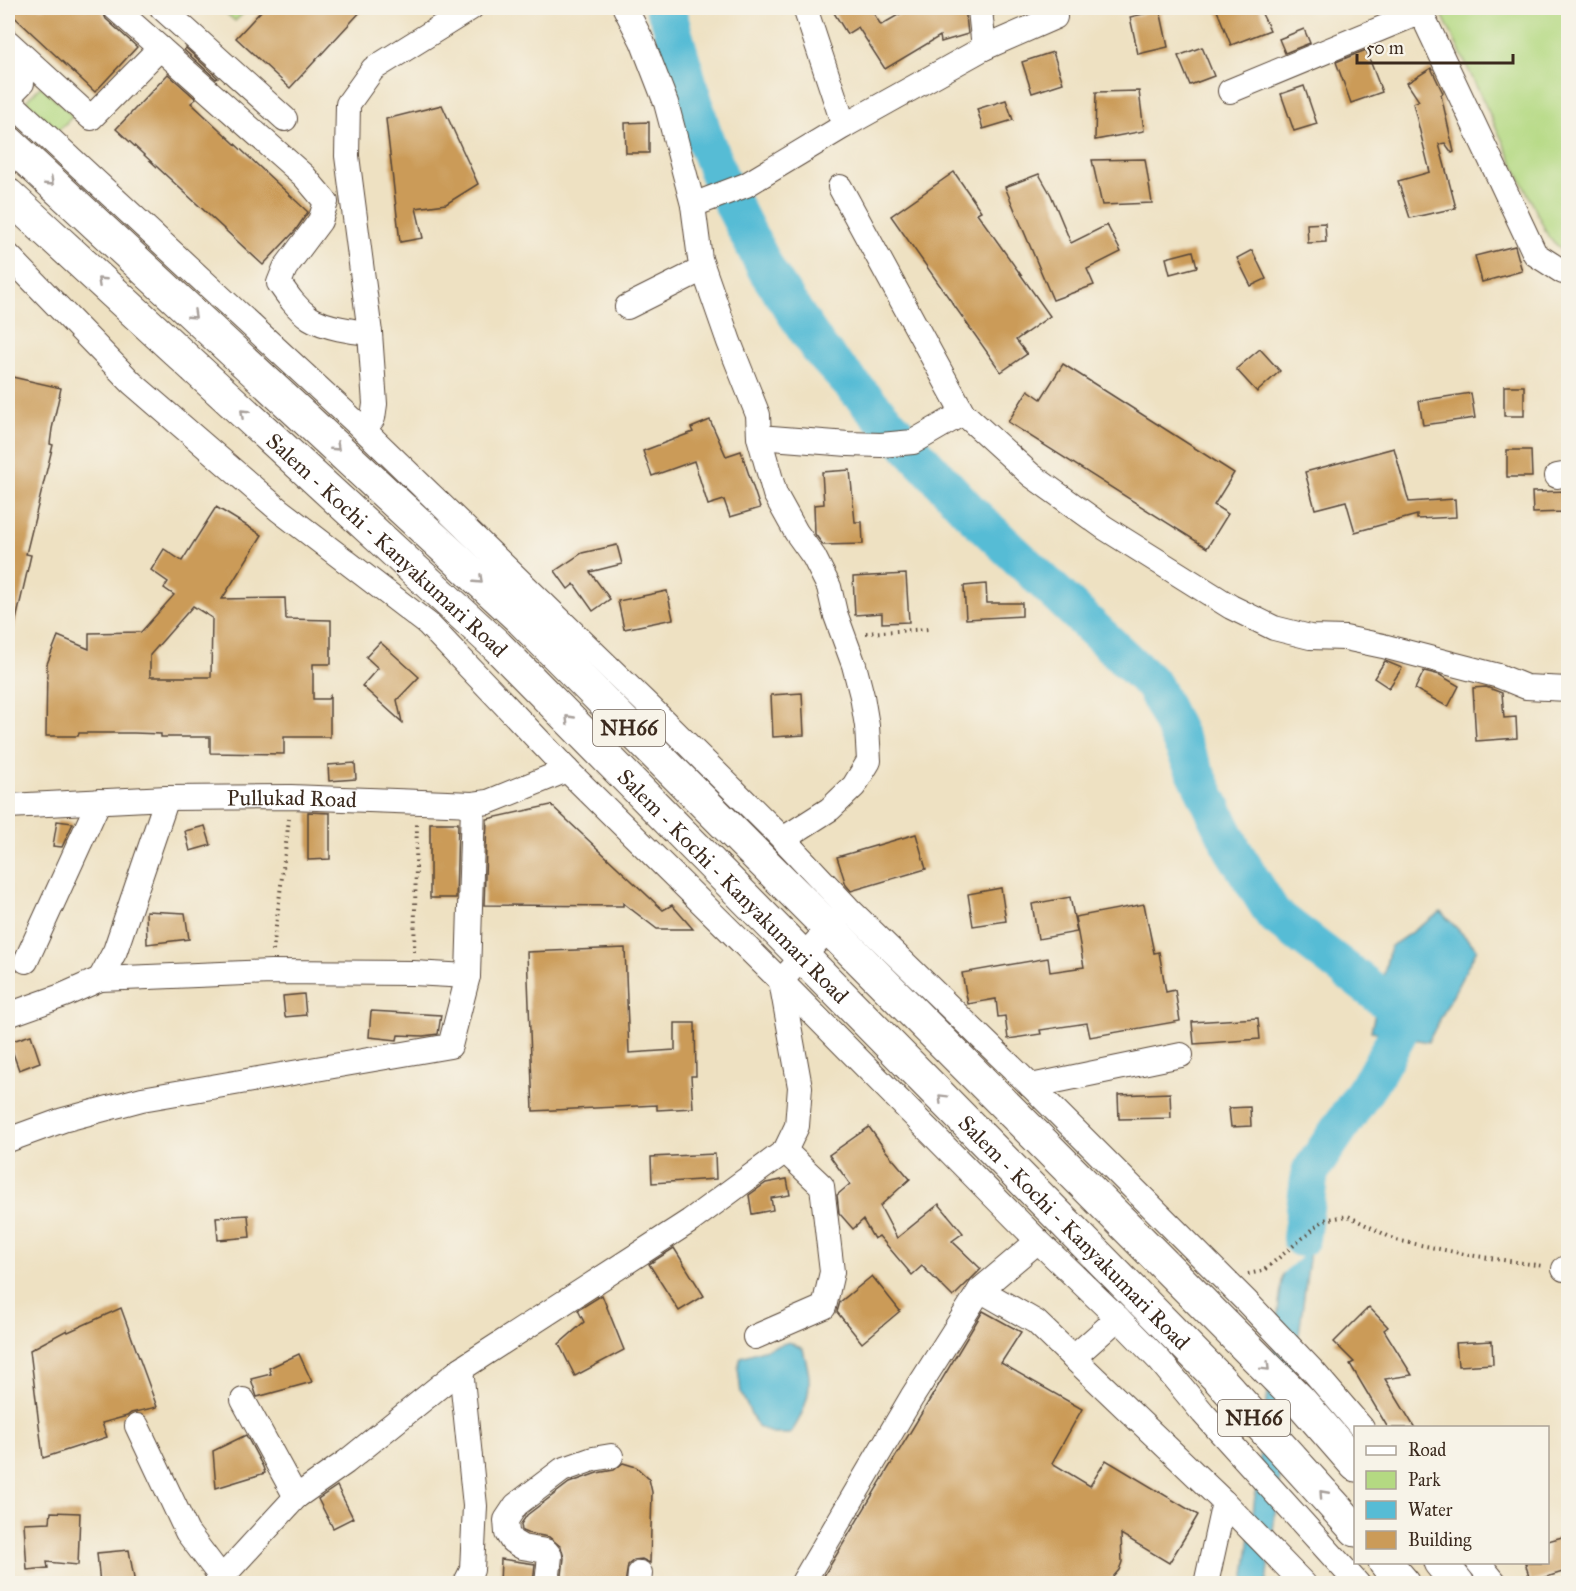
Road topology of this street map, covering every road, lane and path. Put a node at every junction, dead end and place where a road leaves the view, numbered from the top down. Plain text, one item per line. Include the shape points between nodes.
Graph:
1 (115, 8) edge
2 (162, 8) edge
3 (471, 8) edge
4 (625, 8) edge
5 (984, 8) edge
6 (1420, 10) edge
7 (806, 11) dead end
8 (1055, 17) dead end
9 (8, 42) edge
10 (160, 48) junction
11 (984, 48) junction
12 (8, 69) edge
13 (1230, 92) dead end
14 (8, 98) edge
15 (285, 119) dead end
16 (844, 126) junction
17 (8, 142) edge
18 (840, 187) dead end
19 (8, 195) edge
20 (701, 202) junction
21 (8, 255) edge
22 (704, 269) junction
23 (1569, 272) edge
24 (627, 307) dead end
25 (370, 333) junction
26 (963, 413) junction
27 (364, 430) junction
28 (759, 437) junction
29 (928, 629) dead end
30 (844, 634) junction
31 (1569, 689) edge
32 (567, 770) junction
33 (291, 797) junction
34 (167, 798) junction
35 (99, 801) junction
36 (418, 803) junction
37 (472, 804) junction
38 (8, 806) edge
39 (783, 839) junction
40 (838, 918) junction
41 (802, 957) junction
42 (26, 961) dead end
43 (271, 972) junction
44 (413, 973) junction
45 (468, 976) junction
46 (100, 979) junction
47 (781, 981) junction
48 (8, 1014) edge
49 (1181, 1055) dead end
50 (1031, 1086) junction
51 (8, 1140) edge
52 (785, 1151) junction
53 (1038, 1241) junction
54 (1567, 1269) edge
55 (1244, 1275) dead end
56 (980, 1290) junction
57 (1119, 1318) junction
58 (755, 1337) dead end
59 (1073, 1358) junction
60 (461, 1369) junction
61 (243, 1400) dead end
62 (137, 1426) dead end
63 (1360, 1426) edge
64 (611, 1456) dead end
65 (1354, 1463) edge
66 (296, 1497) junction
67 (1230, 1508) junction
68 (1354, 1528) edge
69 (474, 1533) junction
70 (507, 1533) junction
71 (1386, 1564) edge
72 (1441, 1564) edge
73 (1479, 1564) edge
74 (1300, 1578) edge
75 (219, 1580) edge
76 (465, 1584) edge
77 (547, 1584) edge
78 (802, 1584) edge
79 (1206, 1584) edge
80 (1358, 1584) edge
81 (1404, 1584) edge
82 (1458, 1584) edge
83 (1496, 1584) edge

1 - 10 street
2 - 15 street
3 - 25 street via 373,69 348,104 347,156
4 - 20 street via 642,41
5 - 11 street via 980,10
6 - 13 street
6 - 23 street via 1535,254
7 - 16 street
8 - 11 street
9 - 10 street via 91,118
10 - 25 street via 304,176 326,202 320,221 285,268 279,283 295,305 312,319
11 - 16 street
12 - 14 street via 22,83
14 - 27 street
16 - 20 street via 746,185
17 -> 40 highway, Salem - Kochi - Kanyakumari Road / NH66
18 - 26 street
41 -> 19 highway, Salem - Kochi - Kanyakumari Road / NH66 via 497,646
20 - 22 street via 700,259
21 - 32 street via 132,382 279,510 428,624
22 - 24 street
22 - 28 street via 758,415
25 - 27 street via 375,404 373,418
26 - 28 street via 914,442 881,445
26 - 31 street via 1031,475 1105,528 1231,607 1274,628 1310,637 1345,638 1383,646 1499,676 1526,687
27 - 39 street
28 - 30 street via 775,494 829,587
29 - 30 path
30 - 39 street via 862,696 869,761 855,786
32 - 37 street, Pullukad Road via 488,802
32 - 47 street
33 - 34 street, Pullukad Road
33 - 36 street, Pullukad Road
33 - 43 path
34 - 35 street, Pullukad Road
34 - 46 street via 118,942
35 - 38 street, Pullukad Road
35 - 42 street
36 - 37 street, Pullukad Road
36 - 44 path
37 - 45 street
39 - 40 street
40 - 41 street
40 - 50 street
40 -> 65 highway, Salem - Kochi - Kanyakumari Road / NH66 via 1301,1402
41 - 47 street
68 -> 41 highway, Salem - Kochi - Kanyakumari Road / NH66 via 1219,1379
43 - 44 street
43 - 46 street
44 - 45 street
45 - 51 street via 450,1046 142,1099 63,1120
46 - 48 street
47 - 52 street via 800,1087 797,1126
47 - 53 street
49 - 50 street
50 - 63 street via 1246,1301
52 - 58 street via 822,1186 832,1272 824,1307
52 - 60 street via 690,1221
53 - 56 street
53 - 57 street
54 - 55 path via 1396,1240 1342,1216 1324,1220 1263,1271
56 - 59 street via 1036,1322
56 - 78 street
57 - 59 street
57 - 80 street
59 - 67 street
60 - 66 street
60 - 69 street via 476,1506
61 - 66 street
62 - 75 street via 187,1532
64 - 70 street via 562,1470 516,1506 506,1520
66 - 75 street
67 - 74 street
67 - 79 street
69 - 70 street
69 - 76 street via 472,1570
70 - 77 street via 522,1547 546,1551 550,1556
71 - 81 highway
72 - 82 highway
73 - 83 street

